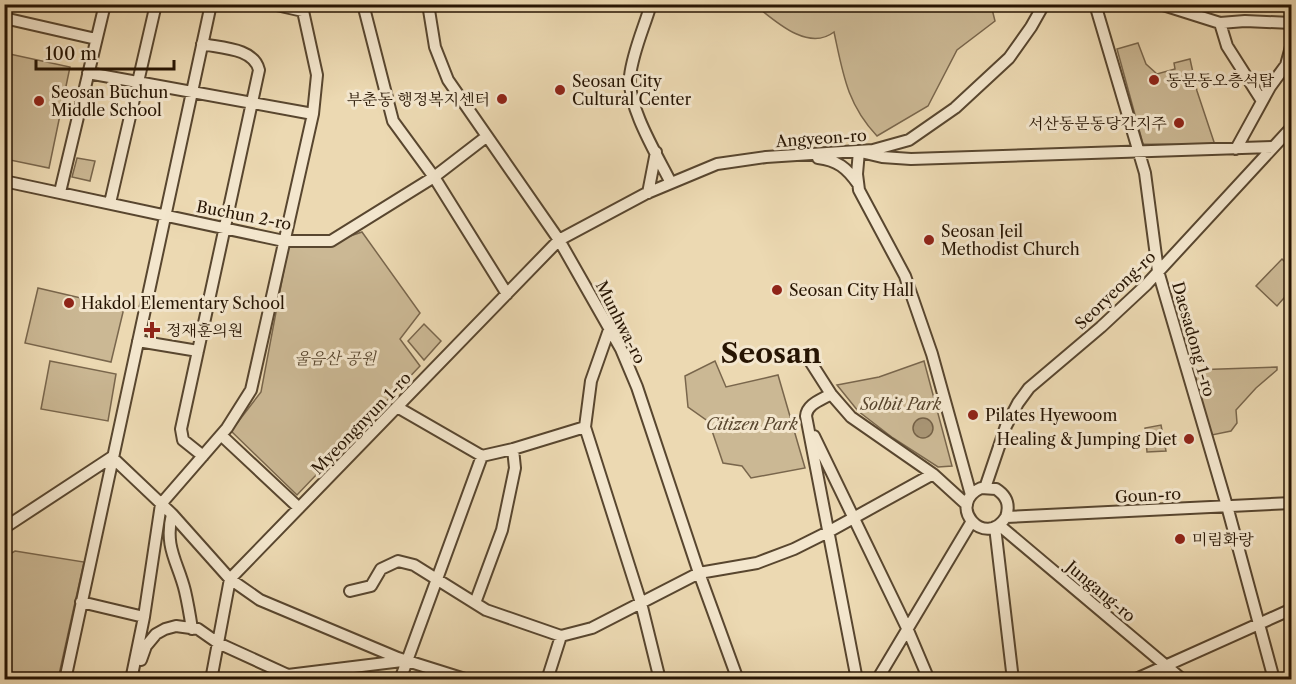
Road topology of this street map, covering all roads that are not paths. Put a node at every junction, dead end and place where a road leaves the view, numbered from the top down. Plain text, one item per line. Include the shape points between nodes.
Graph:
1 (105, 4) edge
2 (156, 4) edge
3 (211, 4) edge
4 (272, 4) edge
5 (363, 4) edge
6 (428, 4) edge
7 (651, 4) edge
8 (1044, 4) edge
9 (1095, 4) edge
10 (1160, 4) edge
11 (306, 8) edge
12 (4, 18) edge
13 (1220, 23) junction
14 (1292, 23) edge
15 (96, 39) junction
16 (1292, 43) edge
17 (202, 44) junction
18 (88, 73) junction
19 (138, 82) junction
20 (192, 92) junction
21 (1262, 101) junction
22 (252, 103) junction
23 (314, 114) junction
24 (1292, 127) edge
25 (486, 137) junction
26 (1273, 147) junction
27 (1236, 149) junction
28 (859, 151) junction
29 (1139, 151) junction
30 (656, 152) junction
31 (811, 154) junction
32 (434, 177) junction
33 (4, 180) edge
34 (670, 183) junction
35 (858, 184) junction
36 (60, 192) junction
37 (648, 193) junction
38 (110, 202) junction
39 (165, 215) junction
40 (225, 228) junction
41 (559, 240) junction
42 (284, 241) junction
43 (1158, 271) junction
44 (507, 294) junction
45 (610, 327) junction
46 (138, 340) junction
47 (198, 351) junction
48 (808, 358) dead end
49 (831, 394) junction
50 (397, 407) junction
51 (807, 422) junction
52 (585, 427) junction
53 (221, 435) junction
54 (513, 449) junction
55 (203, 456) junction
56 (482, 456) junction
57 (112, 457) junction
58 (933, 474) junction
59 (985, 488) junction
60 (969, 500) junction
61 (1292, 502) edge
62 (160, 504) junction
63 (1227, 506) junction
64 (299, 508) junction
65 (172, 514) junction
66 (852, 518) junction
67 (972, 521) junction
68 (1000, 523) junction
69 (4, 528) edge
70 (828, 532) junction
71 (699, 573) junction
72 (230, 579) junction
73 (436, 579) junction
74 (350, 591) dead end
75 (81, 602) junction
76 (475, 603) junction
77 (641, 603) junction
78 (1291, 609) edge
79 (144, 618) junction
80 (1260, 622) junction
81 (192, 628) junction
82 (907, 628) junction
83 (561, 636) junction
84 (218, 643) junction
85 (407, 661) junction
86 (1166, 665) junction
87 (288, 677) edge
88 (65, 680) edge
89 (132, 680) edge
90 (211, 680) edge
91 (400, 680) edge
92 (468, 680) edge
93 (547, 680) edge
94 (660, 680) edge
95 (738, 680) edge
96 (857, 680) edge
97 (877, 680) edge
98 (929, 680) edge
99 (1013, 680) edge
100 (1134, 680) edge
101 (1183, 680) edge
102 (1272, 680) edge

1 - 15 street
2 - 19 street
3 - 17 street
4 - 11 street
5 - 32 street via 393,121
6 - 25 street, Munhwa-ro via 435,47 444,71
7 - 30 street via 630,81 633,104
8 - 28 street, Angyeon-ro via 1009,58 948,115 904,142
9 - 29 street, Daesadong 1-ro
10 - 13 street
11 - 23 street via 317,75
12 - 15 street
13 - 14 street
13 - 21 street via 1227,46
15 - 18 street
16 - 21 street via 1286,65
17 - 20 street
17 - 22 street via 254,59 259,70
18 - 19 street
18 - 36 street
19 - 20 street
19 - 38 street
20 - 22 street
20 - 39 street
21 - 27 street
22 - 23 street
22 - 40 street
23 - 42 street
24 - 26 street, Seoryeong-ro
25 - 32 street, Buchun 2-ro
25 - 41 street, Munhwa-ro
26 - 27 street
26 - 43 street, Seoryeong-ro
27 - 29 street
28 - 29 street via 911,159
28 - 31 street, Angyeon-ro
28 - 35 street
29 - 43 street, Daesadong 1-ro
30 - 34 street
30 - 37 street
31 - 34 street, Angyeon-ro via 724,162
31 - 35 street via 840,163
32 - 42 street, Buchun 2-ro via 331,241
32 - 44 street
33 - 36 street, Buchun 2-ro
34 - 37 street, Angyeon-ro
35 - 60 street via 865,205 905,276 932,354
36 - 38 street, Buchun 2-ro
37 - 41 street, Angyeon-ro
38 - 39 street, Buchun 2-ro
39 - 40 street, Buchun 2-ro
39 - 46 street
40 - 42 street, Buchun 2-ro
40 - 47 street
41 - 44 street, Myeongnyun 1-ro
41 - 45 street, Munhwa-ro
42 - 53 street via 251,390
43 - 59 street, Seoryeong-ro via 1023,395 1006,426
43 - 63 street, Daesadong 1-ro
44 - 50 street, Myeongnyun 1-ro
45 - 52 street via 591,381
45 - 71 street, Munhwa-ro via 637,387
46 - 47 street
46 - 57 street
47 - 55 street via 181,435
48 - 49 street
49 - 51 street via 808,408
49 - 58 street via 858,423
50 - 56 street
50 - 64 street, Myeongnyun 1-ro
51 - 66 street
51 - 70 street
52 - 54 street
52 - 77 street
53 - 55 street
53 - 64 street
54 - 56 street
54 - 76 street via 515,468 502,530
55 - 62 street
56 - 73 street
57 - 62 street
57 - 69 street
57 - 75 street
58 - 60 street
58 - 66 street
59 - 60 street via 977,490
59 - 68 street via 996,489 1008,503
60 - 67 street
61 - 63 street, Goun-ro
62 - 65 street
62 - 79 street
63 - 68 street, Goun-ro
63 - 80 street, Daesadong 1-ro
64 - 72 street, Myeongnyun 1-ro
65 - 72 street
65 - 81 street via 170,546 186,592
66 - 70 street
66 - 82 street
67 - 68 street, Goun-ro via 982,528
67 - 82 street
68 - 86 street, Jungang-ro
68 - 99 street
70 - 71 street via 776,557
70 - 96 street
71 - 77 street
71 - 95 street, Munhwa-ro
72 - 84 street
72 - 85 street via 260,600
73 - 74 street via 414,565 398,561 381,569 371,586
73 - 76 street
73 - 85 street
75 - 79 street
75 - 88 street
76 - 83 street
77 - 83 street via 592,628
77 - 94 street
78 - 80 street
79 - 89 street
80 - 86 street
80 - 102 street, Daesadong 1-ro
81 - 84 street
81 - 89 street via 176,626 156,634 146,646
82 - 97 street
82 - 98 street
83 - 93 street
84 - 87 street
84 - 90 street
85 - 87 street
85 - 91 street
85 - 92 street
86 - 100 street
86 - 101 street, Jungang-ro

